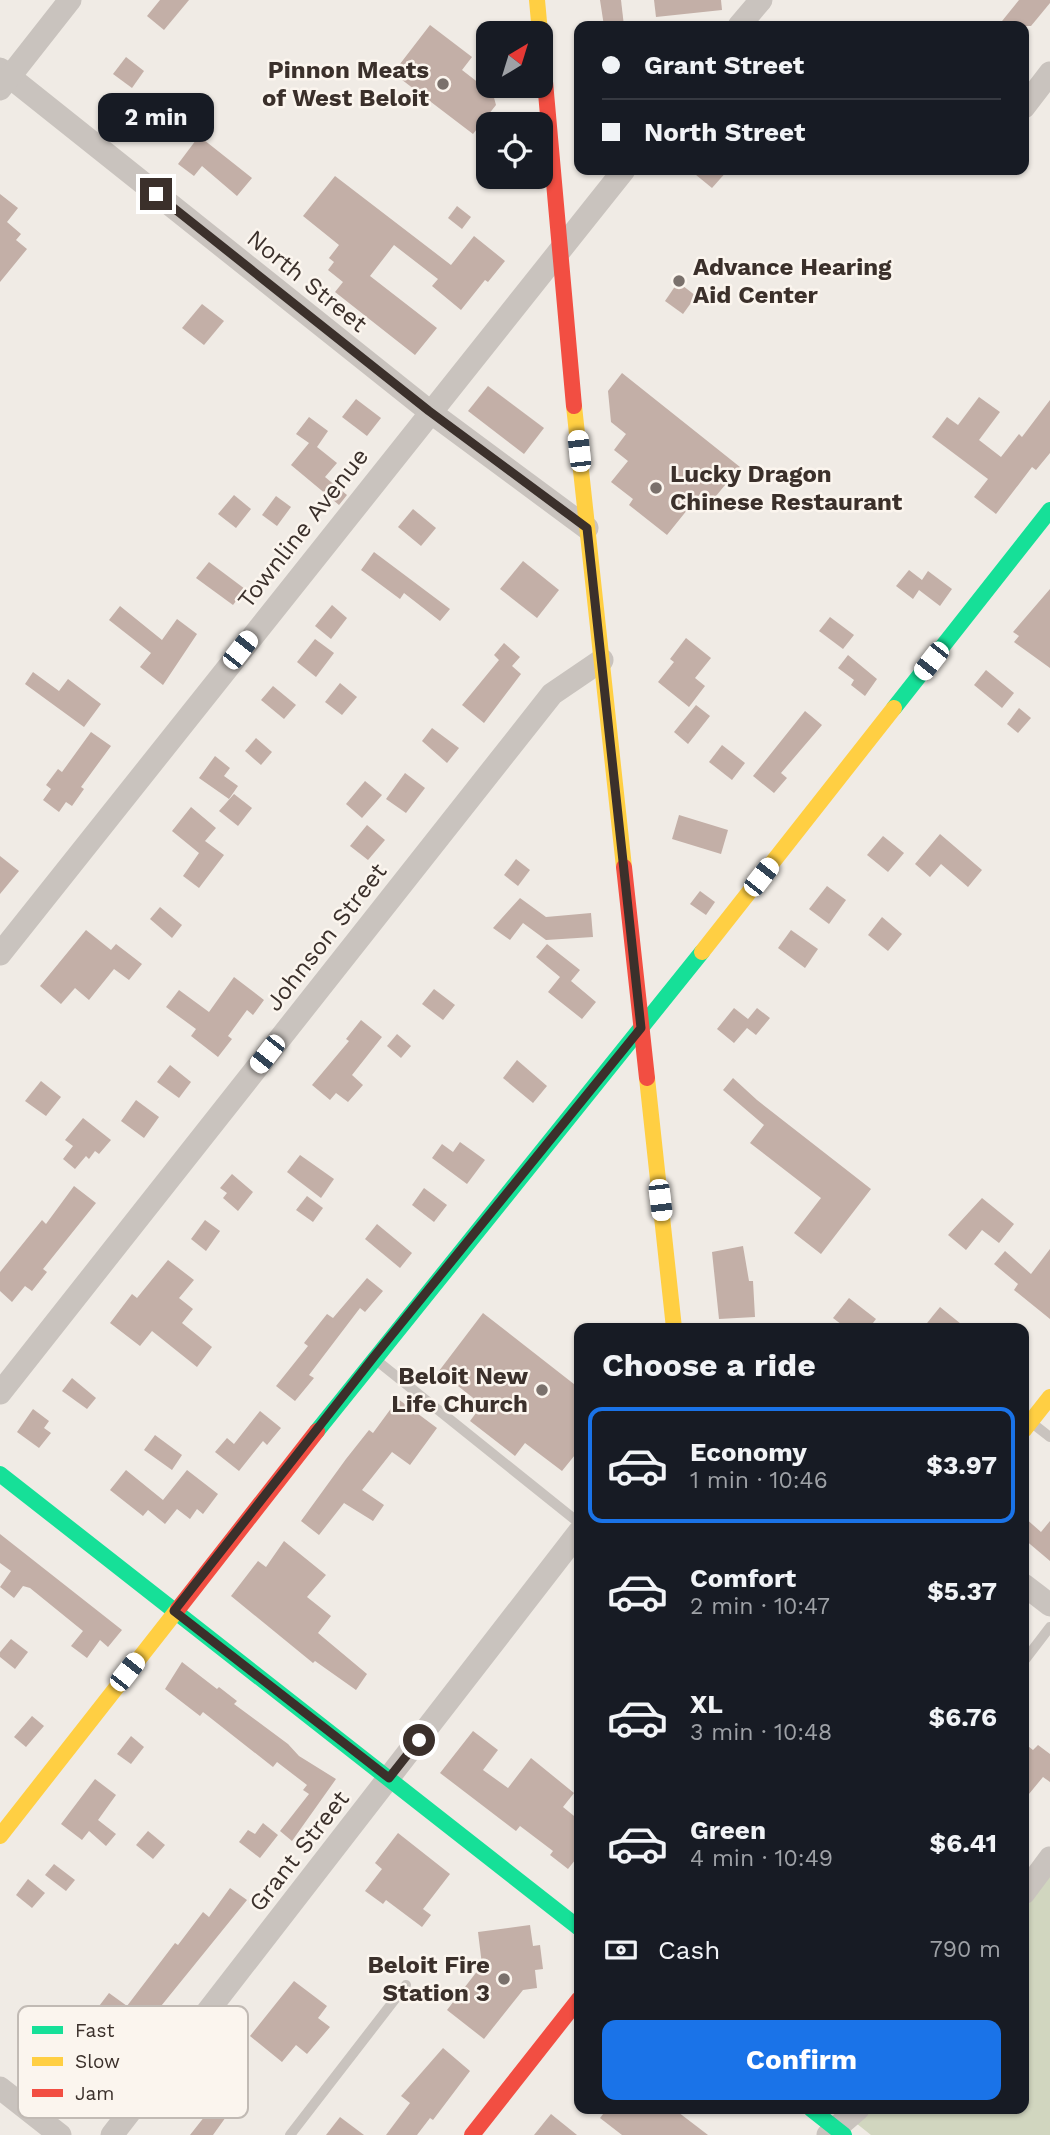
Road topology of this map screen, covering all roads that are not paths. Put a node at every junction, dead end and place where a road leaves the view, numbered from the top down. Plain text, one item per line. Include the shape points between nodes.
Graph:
1 (70, 0) edge
2 (537, 0) edge
3 (761, 0) edge
4 (539, 21) edge
5 (744, 21) edge
6 (1050, 73) edge
7 (3, 78) edge
8 (546, 98) edge
9 (1029, 100) edge
10 (620, 175) edge
11 (559, 251) junction
12 (429, 411) junction
13 (1050, 510) edge
14 (587, 528) junction
15 (602, 660) junction
16 (0, 954) edge
17 (641, 1028) junction
18 (673, 1323) edge
19 (373, 1358) junction
20 (0, 1392) edge
21 (1050, 1397) edge
22 (1029, 1423) edge
23 (1029, 1427) edge
24 (1050, 1437) edge
25 (0, 1474) edge
26 (574, 1519) edge
27 (574, 1538) edge
28 (1029, 1588) edge
29 (1050, 1605) edge
30 (174, 1611) junction
31 (1050, 1627) edge
32 (1029, 1654) edge
33 (389, 1778) junction
34 (0, 1836) edge
35 (1050, 1858) edge
36 (1029, 1886) edge
37 (574, 1924) edge
38 (405, 1985) dead end
39 (574, 2005) edge
40 (212, 2006) edge
41 (0, 2088) edge
42 (18, 2102) edge
43 (816, 2114) edge
44 (853, 2114) edge
45 (38, 2118) edge
46 (125, 2118) edge
47 (836, 2133) edge
48 (60, 2135) edge
49 (112, 2135) edge
50 (290, 2135) edge
51 (472, 2135) edge

1 - 7 street
2 - 4 main road
3 - 5 street
6 - 9 street
7 - 12 street, North Street
8 - 11 main road
10 - 11 street, Townline Avenue
11 - 12 street, Townline Avenue
11 - 14 main road
12 - 14 street, North Street
12 - 16 street, Townline Avenue
13 - 17 main road
14 - 15 main road
15 - 17 main road
15 - 20 street, Johnson Street via 565,682 546,701
17 - 18 main road
17 - 19 main road
19 - 26 lane
19 - 30 main road
21 - 22 main road
23 - 24 lane
25 - 30 main road
27 - 33 street, Grant Street
28 - 29 street
30 - 33 main road
30 - 34 main road
31 - 32 lane
33 - 37 main road
33 - 40 street, Grant Street
35 - 36 street
38 - 50 lane
39 - 51 main road
41 - 42 street
43 - 47 main road
44 - 47 street
45 - 48 street
46 - 49 street, Grant Street

